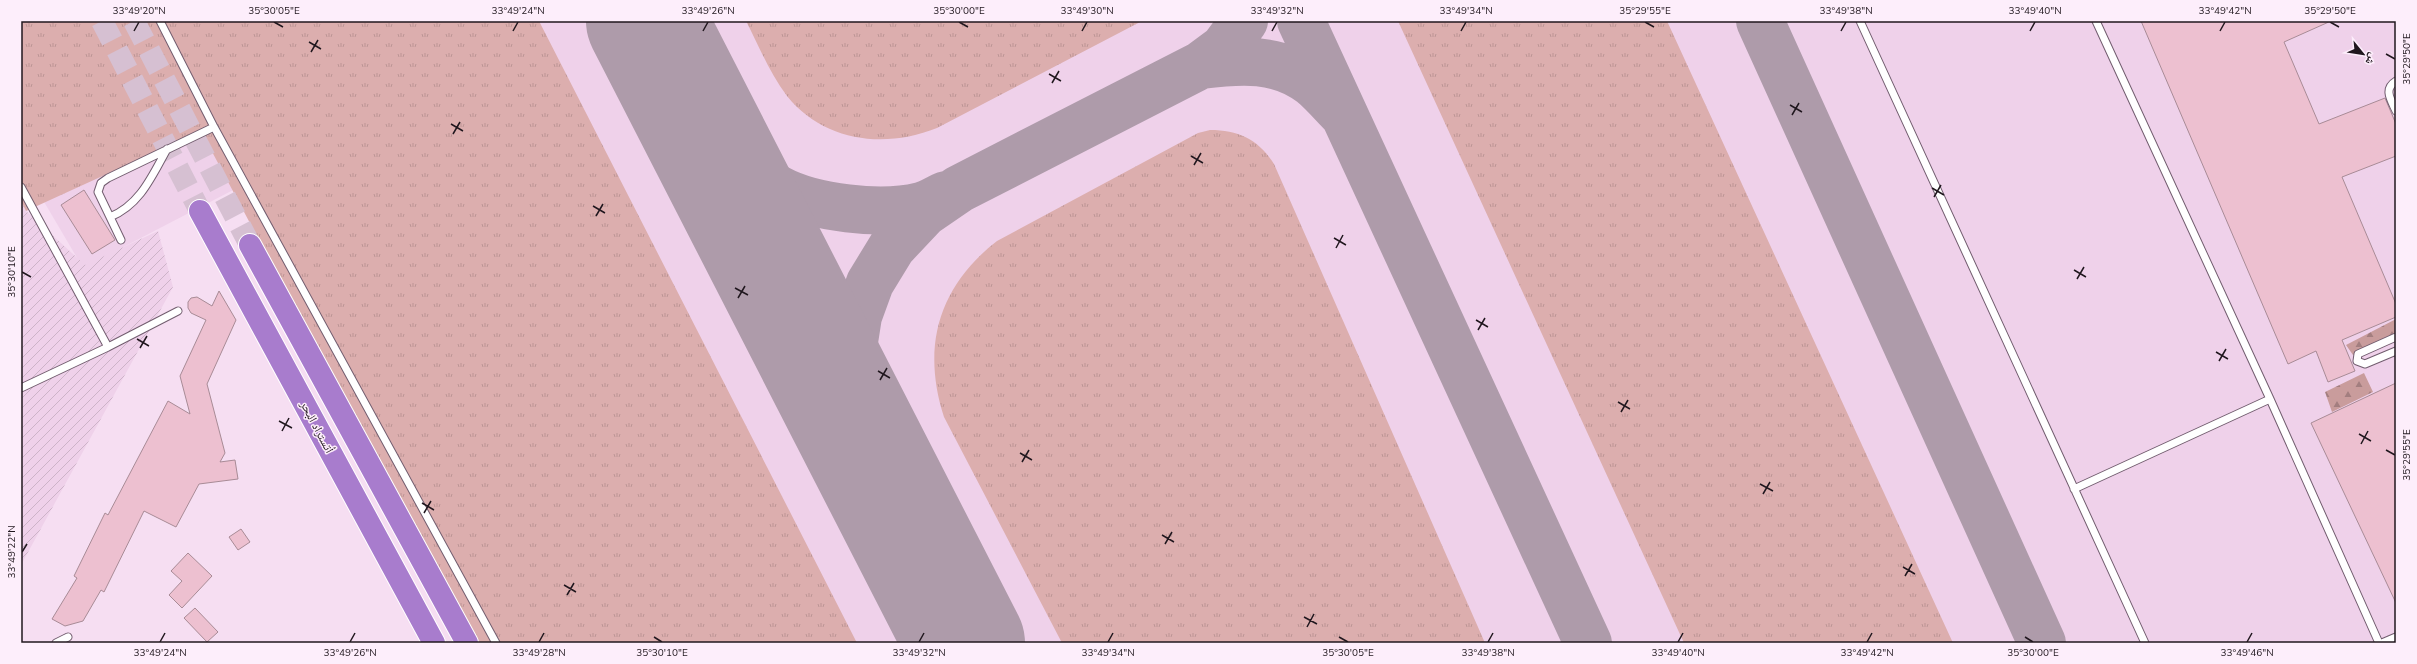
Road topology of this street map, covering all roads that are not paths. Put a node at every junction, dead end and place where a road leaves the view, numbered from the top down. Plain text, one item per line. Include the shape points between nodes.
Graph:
1 (160, 21) edge
2 (1860, 21) edge
3 (2096, 21) edge
4 (2396, 81) edge
5 (2396, 111) edge
6 (214, 127) junction
7 (168, 149) junction
8 (21, 186) edge
9 (200, 211) tunnel mouth
10 (110, 217) junction
11 (121, 240) dead end
12 (250, 244) tunnel mouth
13 (178, 310) dead end
14 (2396, 337) edge
15 (108, 347) junction
16 (2396, 351) edge
17 (21, 388) edge
18 (2270, 399) junction
19 (2074, 489) junction
20 (68, 637) dead end
21 (2396, 637) edge
22 (56, 643) edge
23 (434, 643) edge
24 (466, 643) edge
25 (496, 643) edge
26 (2145, 643) edge
27 (2380, 643) edge

1 - 6 lane
2 - 19 lane
3 - 18 lane
4 - 5 lane via 2388,92
6 - 7 lane
6 - 25 lane
7 - 10 lane via 141,194 122,212
7 - 10 lane via 101,183 98,192
8 - 15 lane
9 - 23 highway, أتستراد البحر
10 - 11 lane
12 - 24 highway
13 - 15 lane
14 - 16 lane via 2358,354 2357,361 2365,364
15 - 17 lane
18 - 19 lane
18 - 27 lane
19 - 26 lane
20 - 22 lane
21 - 27 lane

